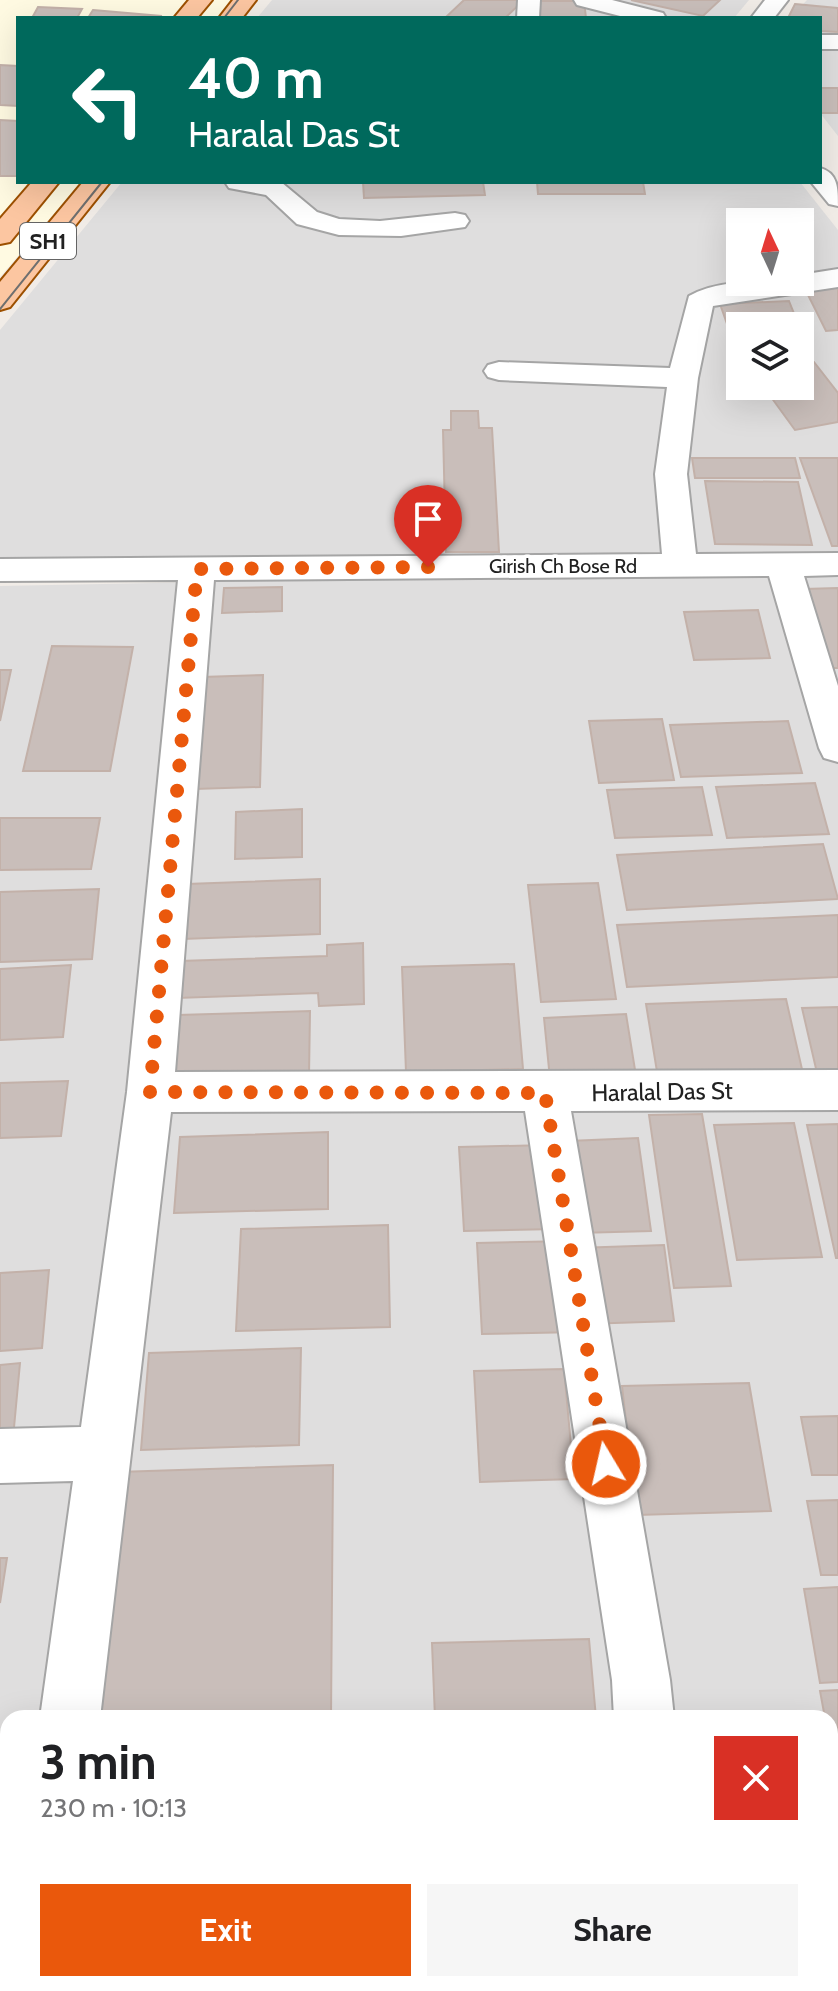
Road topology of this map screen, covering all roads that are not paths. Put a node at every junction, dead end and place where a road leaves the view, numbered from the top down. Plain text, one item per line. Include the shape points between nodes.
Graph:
1 (201, 0) edge
2 (245, 0) edge
3 (585, 0) edge
4 (777, 0) edge
5 (187, 16) edge
6 (232, 16) edge
7 (647, 16) edge
8 (764, 16) edge
9 (822, 178) edge
10 (44, 184) edge
11 (95, 184) edge
12 (248, 184) edge
13 (838, 198) edge
14 (455, 221) dead end
15 (0, 236) edge
16 (838, 278) edge
17 (0, 301) edge
18 (499, 371) dead end
19 (683, 378) junction
20 (783, 564) junction
21 (838, 564) edge
22 (680, 565) junction
23 (197, 569) junction
24 (0, 570) edge
25 (838, 748) edge
26 (838, 1090) edge
27 (150, 1092) junction
28 (545, 1093) junction
29 (104, 1453) junction
30 (0, 1456) edge
31 (71, 1710) edge
32 (643, 1710) edge

1 - 5 main road
2 - 6 main road
3 - 7 street
4 - 8 street
9 - 13 street
10 - 15 main road
11 - 17 main road, SH1
12 - 14 street via 274,189 315,221 419,229
16 - 19 street via 710,296 699,302
18 - 19 street
19 - 22 street via 671,474
20 - 21 street, Girish Ch Bose Rd
20 - 22 street, Girish Ch Bose Rd
20 - 25 street
22 - 23 street, Girish Ch Bose Rd
23 - 24 street, Girish Ch Bose Rd
23 - 27 street
26 - 28 street, Haralal Das St
27 - 28 street, Haralal Das St
27 - 29 street
28 - 32 street
29 - 30 street
29 - 31 street

